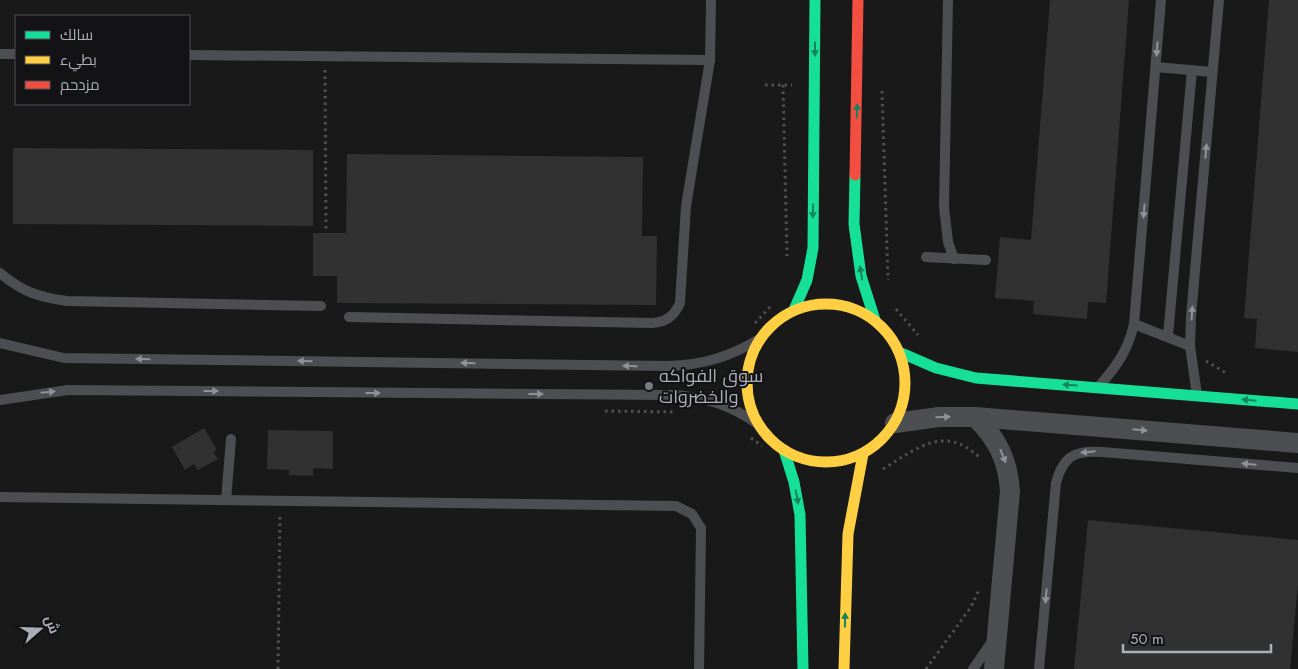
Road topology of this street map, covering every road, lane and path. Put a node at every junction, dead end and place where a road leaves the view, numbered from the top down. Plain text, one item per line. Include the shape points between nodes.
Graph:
1 (711, 0) edge
2 (815, 0) edge
3 (858, 0) edge
4 (948, 0) edge
5 (1161, 0) edge
6 (1219, 0) edge
7 (0, 54) edge
8 (15, 54) edge
9 (190, 55) edge
10 (325, 56) junction
11 (710, 60) junction
12 (1156, 66) junction
13 (1192, 70) junction
14 (1212, 72) junction
15 (783, 84) dead end
16 (882, 87) dead end
17 (326, 232) dead end
18 (926, 257) dead end
19 (954, 258) junction
20 (787, 259) dead end
21 (986, 260) dead end
22 (0, 273) edge
23 (889, 290) dead end
24 (775, 302) dead end
25 (321, 306) dead end
26 (893, 306) dead end
27 (794, 310) junction
28 (349, 316) dead end
29 (874, 320) junction
30 (1134, 324) junction
31 (751, 328) dead end
32 (1168, 336) junction
33 (760, 338) junction
34 (922, 340) dead end
35 (0, 343) edge
36 (1190, 346) junction
37 (899, 352) junction
38 (1097, 388) junction
39 (1197, 396) junction
40 (0, 400) edge
41 (1298, 404) edge
42 (601, 411) dead end
43 (680, 412) dead end
44 (975, 417) junction
45 (895, 423) junction
46 (758, 424) junction
47 (231, 439) dead end
48 (1298, 443) edge
49 (784, 450) junction
50 (863, 454) junction
51 (983, 464) dead end
52 (1298, 468) edge
53 (854, 486) junction
54 (0, 497) edge
55 (226, 500) junction
56 (280, 500) junction
57 (980, 586) dead end
58 (996, 635) junction
59 (278, 669) edge
60 (699, 669) edge
61 (803, 669) edge
62 (844, 669) edge
63 (926, 669) edge
64 (973, 669) edge
65 (994, 669) edge
66 (1039, 669) edge

1 - 11 lane
2 -> 27 street via 813,248 805,291
29 -> 3 street via 861,276 854,224
4 - 19 lane via 944,207 946,233
5 -> 12 lane
6 - 14 lane
7 - 8 lane
9 - 10 lane
10 - 11 lane
10 - 17 path
11 - 28 lane via 686,206 680,303 670,318 652,323
12 - 13 lane
12 -> 30 lane
13 - 14 lane
13 - 32 lane
36 -> 14 lane
15 - 20 path
16 - 23 path
18 - 19 lane
19 - 21 lane
22 - 25 lane via 18,288 42,297 67,301
24 - 31 path
26 - 34 path
27 - 29 street via 814,304 836,304 856,309
27 - 33 street via 775,322
29 - 37 street via 889,334
30 - 32 lane
30 - 38 lane via 1129,345 1118,366
32 - 36 lane
33 -> 35 lane via 717,361 693,366 64,358
33 - 46 street via 748,372 749,399
36 - 39 lane
38 -> 37 street via 945,373
37 - 45 street via 906,388
38 - 39 street
41 -> 39 street
40 -> 46 lane via 68,390 670,395 716,401
42 - 43 path
45 -> 44 street via 939,417
44 -> 48 street
44 -> 58 street via 998,444 1009,477
45 - 50 street
46 - 49 street
47 - 55 lane
49 - 50 street via 802,459 823,462 843,461
49 -> 61 street via 800,515
50 - 53 street
51 - 53 path via 979,456 965,445 948,440 930,442
52 -> 66 lane via 1086,451 1071,456 1060,468 1056,483
62 -> 53 street via 845,548
54 - 55 lane
55 - 56 lane
56 - 59 path
56 - 60 lane via 676,506 692,514 701,528
57 - 63 path via 971,607
58 - 64 lane
58 - 65 street

